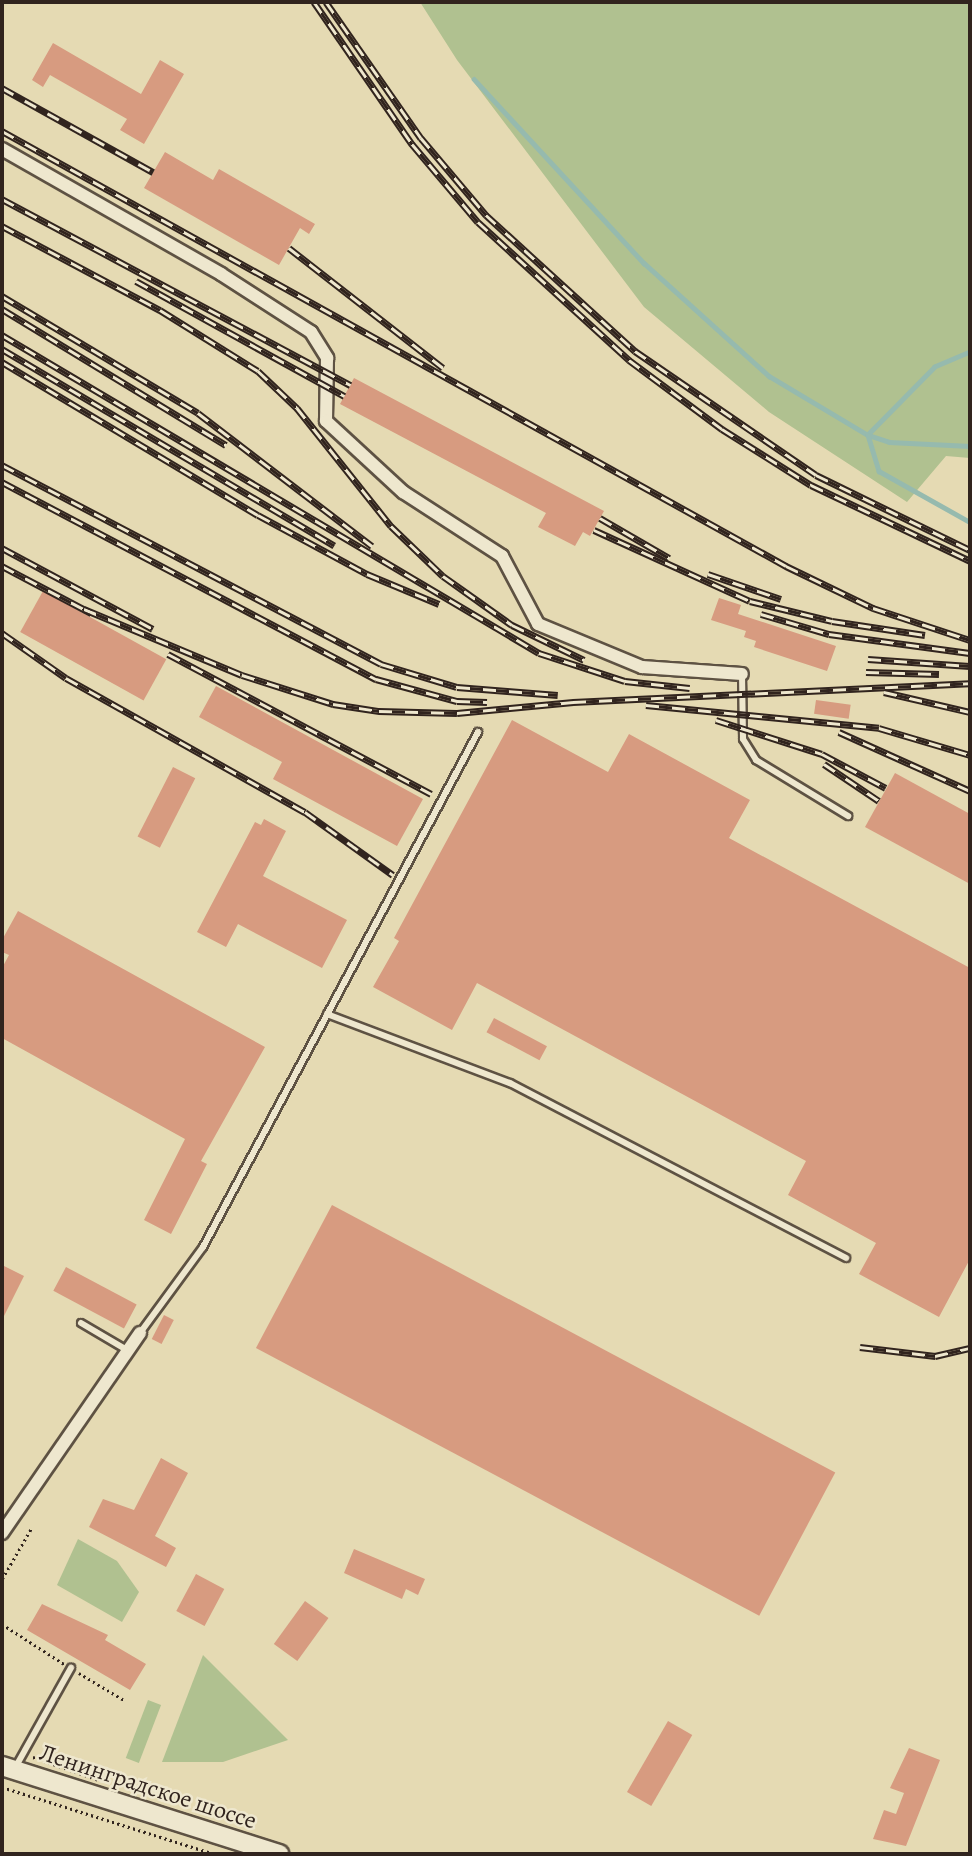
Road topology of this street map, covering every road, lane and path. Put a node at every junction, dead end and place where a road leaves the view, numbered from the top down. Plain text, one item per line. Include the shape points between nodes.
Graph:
1 (2, 149) edge
2 (742, 674) joint
3 (478, 732) dead end
4 (848, 816) dead end
5 (327, 1014) junction
6 (846, 1258) dead end
7 (81, 1323) dead end
8 (140, 1333) joint
9 (128, 1350) junction
10 (32, 1527) dead end
11 (2, 1533) edge
12 (2, 1579) edge
13 (71, 1668) dead end
14 (8, 1768) edge
15 (2, 1787) edge
16 (214, 1854) edge
17 (279, 1854) edge

1 - 2 street via 221,274 311,332 327,358 326,421 403,492 502,556 538,624 642,667
2 - 4 lane via 743,739 756,760
3 - 5 lane
5 - 6 lane via 510,1083
5 - 8 lane via 203,1247
7 - 9 lane
8 - 9 street
9 - 11 street
10 - 12 path
13 - 14 lane
14 - 17 main road, Ленинградское шоссе
15 - 16 path

